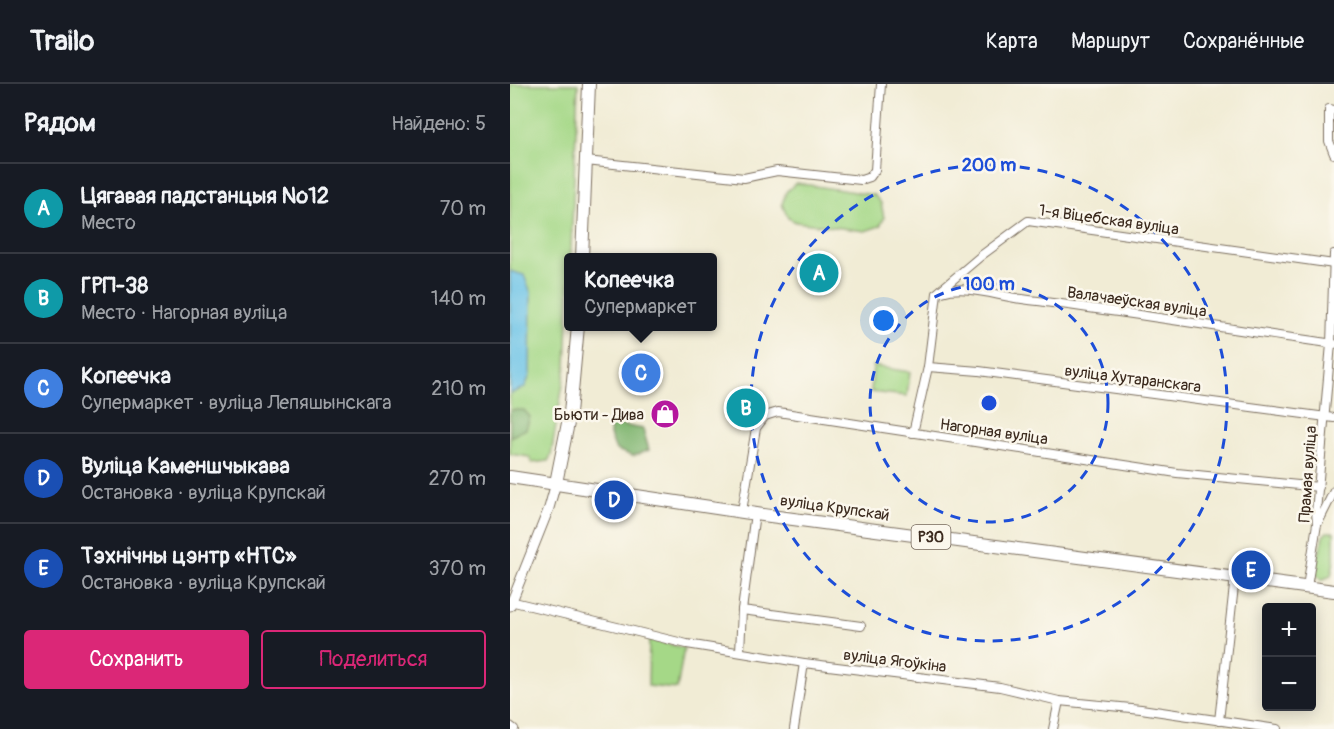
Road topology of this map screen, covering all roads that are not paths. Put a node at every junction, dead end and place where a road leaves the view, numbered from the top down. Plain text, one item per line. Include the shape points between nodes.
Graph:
1 (589, 84) edge
2 (881, 84) edge
3 (1331, 110) edge
4 (1334, 154) edge
5 (586, 161) junction
6 (582, 253) edge
7 (1334, 254) edge
8 (1334, 264) edge
9 (937, 293) junction
10 (578, 331) edge
11 (1333, 344) edge
12 (928, 367) junction
13 (1324, 417) junction
14 (1334, 418) edge
15 (913, 433) junction
16 (510, 477) edge
17 (556, 483) junction
18 (1319, 487) junction
19 (1334, 491) edge
20 (742, 512) junction
21 (755, 513) junction
22 (1317, 525) junction
23 (1235, 577) junction
24 (1307, 587) junction
25 (1334, 591) edge
26 (511, 603) edge
27 (742, 610) junction
28 (861, 626) dead end
29 (740, 651) junction
30 (804, 663) junction
31 (1059, 701) junction
32 (1219, 721) junction
33 (510, 726) edge
34 (514, 729) edge
35 (794, 729) edge
36 (1053, 729) edge
37 (1277, 729) edge

1 - 5 main road
2 - 5 street via 876,170 861,180 777,171 744,178
3 - 4 street via 1329,141
5 - 6 main road
7 - 8 street, Прамая вуліца
8 - 9 street, 1-я Віцебская вуліца via 1028,221
8 - 11 street, Прамая вуліца
9 - 11 street, Валачаеўская вуліца via 955,288
9 - 12 street
10 - 17 main road via 570,413
11 - 13 street, Прамая вуліца
12 - 13 street, вуліца Хутаранскага
12 - 15 street
13 - 14 street, вуліца Хутаранскага
13 - 18 street, Прамая вуліца
15 - 18 street, Нагорная вуліца via 1177,473
15 - 20 street, Нагорная вуліца via 778,412 765,416 756,428
16 - 17 main road, вуліца Крупскай / Р30
17 - 20 main road, вуліца Крупскай / Р30
17 - 26 street
18 - 22 street, Прамая вуліца
19 - 22 street
20 - 21 main road, вуліца Крупскай / Р30
21 - 23 main road, вуліца Крупскай / Р30
21 - 27 street
22 - 24 street, Прамая вуліца
23 - 24 main road, вуліца Крупскай / Р30
23 - 32 street
24 - 25 main road, вуліца Крупскай / Р30
26 - 29 street, вуліца Ягоўкіна via 687,644
27 - 28 street
27 - 29 street
29 - 30 street, вуліца Ягоўкіна
30 - 31 street, вуліца Ягоўкіна via 1000,687
30 - 35 street
31 - 32 street, вуліца Ягоўкіна
31 - 36 street
32 - 37 street, вуліца Ягоўкіна
33 - 34 street

